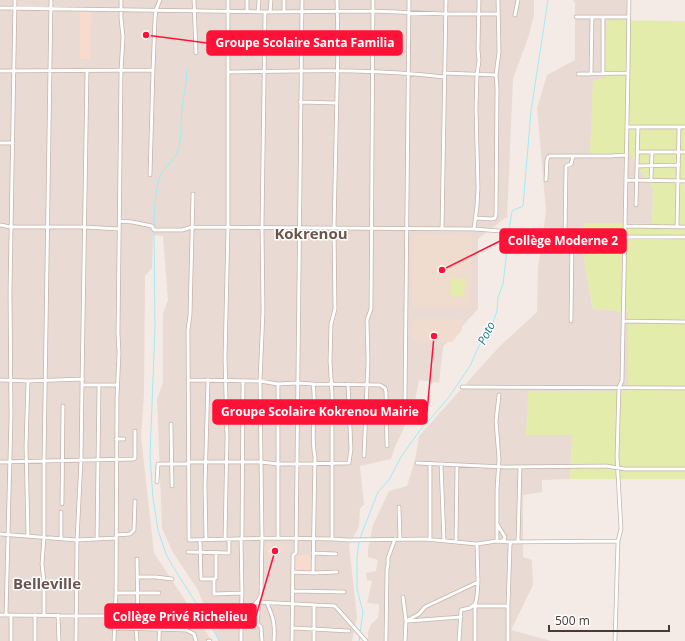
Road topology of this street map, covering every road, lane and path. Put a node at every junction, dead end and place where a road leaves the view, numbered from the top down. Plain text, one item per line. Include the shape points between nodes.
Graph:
1 (15, 0) edge
2 (51, 0) edge
3 (121, 0) edge
4 (160, 0) edge
5 (194, 0) edge
6 (228, 0) edge
7 (247, 0) edge
8 (259, 0) edge
9 (271, 0) edge
10 (284, 0) edge
11 (302, 0) edge
12 (337, 0) edge
13 (373, 0) edge
14 (409, 0) edge
15 (446, 0) edge
16 (479, 0) edge
17 (498, 0) edge
18 (518, 0) edge
19 (629, 0) edge
20 (0, 8) edge
21 (15, 8) junction
22 (51, 9) junction
23 (121, 10) junction
24 (156, 10) junction
25 (194, 10) junction
26 (228, 11) junction
27 (373, 11) junction
28 (247, 12) junction
29 (258, 12) junction
30 (265, 12) junction
31 (270, 12) junction
32 (284, 12) junction
33 (302, 12) junction
34 (337, 12) junction
35 (409, 13) junction
36 (445, 14) junction
37 (478, 14) junction
38 (498, 14) junction
39 (515, 15) dead end
40 (576, 17) dead end
41 (592, 17) junction
42 (603, 17) junction
43 (629, 17) junction
44 (196, 53) dead end
45 (122, 70) junction
46 (153, 70) junction
47 (0, 71) edge
48 (14, 71) junction
49 (50, 71) junction
50 (87, 71) junction
51 (300, 71) junction
52 (337, 71) junction
53 (228, 72) junction
54 (265, 72) junction
55 (372, 72) junction
56 (408, 72) junction
57 (444, 72) junction
58 (628, 73) junction
59 (477, 74) junction
60 (496, 74) junction
61 (578, 74) dead end
62 (591, 74) junction
63 (603, 74) junction
64 (444, 77) junction
65 (300, 102) junction
66 (336, 103) junction
67 (627, 127) junction
68 (679, 127) junction
69 (685, 127) edge
70 (638, 128) junction
71 (0, 143) edge
72 (13, 143) junction
73 (637, 152) junction
74 (652, 152) junction
75 (679, 152) junction
76 (685, 152) edge
77 (626, 155) junction
78 (573, 156) junction
79 (679, 165) junction
80 (636, 166) junction
81 (652, 166) junction
82 (150, 175) dead end
83 (546, 180) dead end
84 (626, 180) junction
85 (636, 180) junction
86 (652, 181) junction
87 (679, 181) junction
88 (685, 181) edge
89 (193, 194) dead end
90 (636, 205) dead end
91 (476, 218) junction
92 (119, 221) junction
93 (0, 225) edge
94 (625, 226) junction
95 (11, 227) junction
96 (84, 227) junction
97 (192, 227) junction
98 (228, 227) junction
99 (262, 227) junction
100 (677, 227) junction
101 (47, 228) junction
102 (299, 228) junction
103 (334, 228) junction
104 (371, 228) junction
105 (685, 228) edge
106 (119, 229) junction
107 (407, 229) junction
108 (442, 229) junction
109 (474, 229) junction
110 (565, 236) junction
111 (572, 236) junction
112 (625, 236) junction
113 (685, 237) edge
114 (571, 321) dead end
115 (623, 321) junction
116 (685, 322) edge
117 (83, 379) junction
118 (0, 380) edge
119 (46, 380) junction
120 (189, 380) junction
121 (208, 380) junction
122 (10, 381) junction
123 (28, 381) junction
124 (226, 381) junction
125 (243, 381) junction
126 (260, 382) junction
127 (298, 383) junction
128 (278, 384) junction
129 (313, 384) junction
130 (331, 384) junction
131 (348, 384) junction
132 (82, 385) junction
133 (99, 385) junction
134 (117, 385) junction
135 (366, 385) junction
136 (462, 387) dead end
137 (619, 387) junction
138 (685, 388) edge
139 (500, 395) dead end
140 (405, 402) dead end
141 (64, 406) dead end
142 (171, 424) dead end
143 (135, 431) dead end
144 (116, 439) junction
145 (124, 439) dead end
146 (387, 446) dead end
147 (364, 456) dead end
148 (116, 459) junction
149 (62, 460) junction
150 (81, 460) junction
151 (98, 460) junction
152 (44, 461) junction
153 (0, 462) edge
154 (10, 462) junction
155 (27, 462) junction
156 (206, 462) junction
157 (226, 462) junction
158 (242, 462) junction
159 (262, 462) junction
160 (188, 463) junction
161 (296, 463) junction
162 (314, 463) junction
163 (417, 463) dead end
164 (430, 463) junction
165 (172, 464) junction
166 (278, 464) junction
167 (333, 464) junction
168 (441, 464) junction
169 (457, 465) junction
170 (499, 466) junction
171 (520, 467) junction
172 (618, 467) junction
173 (685, 469) edge
174 (157, 482) dead end
175 (172, 486) dead end
176 (135, 501) dead end
177 (62, 504) dead end
178 (399, 507) dead end
179 (62, 512) dead end
180 (497, 524) junction
181 (0, 534) edge
182 (8, 535) junction
183 (28, 536) junction
184 (116, 536) junction
185 (44, 537) junction
186 (61, 538) junction
187 (97, 538) junction
188 (262, 538) junction
189 (278, 538) junction
190 (296, 538) junction
191 (206, 539) junction
192 (242, 539) junction
193 (314, 539) junction
194 (332, 539) junction
195 (395, 539) junction
196 (400, 539) junction
197 (430, 539) junction
198 (77, 540) junction
199 (200, 540) junction
200 (227, 540) junction
201 (444, 541) junction
202 (499, 541) junction
203 (618, 541) junction
204 (456, 542) junction
205 (511, 542) junction
206 (518, 542) junction
207 (477, 544) junction
208 (188, 552) dead end
209 (200, 552) junction
210 (216, 552) junction
211 (313, 553) junction
212 (336, 554) dead end
213 (137, 559) dead end
214 (293, 572) junction
215 (313, 572) junction
216 (337, 572) dead end
217 (137, 577) junction
218 (214, 578) junction
219 (172, 579) dead end
220 (478, 582) junction
221 (293, 591) junction
222 (344, 592) dead end
223 (116, 593) junction
224 (137, 593) junction
225 (159, 593) dead end
226 (242, 593) junction
227 (403, 597) dead end
228 (258, 602) junction
229 (267, 603) junction
230 (293, 604) junction
231 (314, 605) junction
232 (476, 605) junction
233 (508, 606) junction
234 (242, 607) junction
235 (137, 608) junction
236 (0, 614) edge
237 (6, 615) junction
238 (11, 615) junction
239 (34, 615) junction
240 (44, 615) junction
241 (58, 615) junction
242 (76, 616) junction
243 (115, 616) junction
244 (461, 617) junction
245 (225, 621) dead end
246 (241, 621) junction
247 (406, 621) junction
248 (115, 628) junction
249 (137, 628) junction
250 (292, 628) junction
251 (160, 630) junction
252 (314, 630) junction
253 (349, 631) dead end
254 (11, 641) edge
255 (35, 641) edge
256 (59, 641) edge
257 (76, 641) edge
258 (114, 641) edge
259 (137, 641) edge
260 (159, 641) edge
261 (196, 641) edge
262 (241, 641) edge
263 (262, 641) edge
264 (274, 641) edge
265 (292, 641) edge
266 (314, 641) edge
267 (366, 641) edge
268 (386, 641) edge
269 (405, 641) edge
270 (459, 641) edge
271 (475, 641) edge
272 (508, 641) edge
273 (616, 641) edge

1 - 21 street
2 - 22 street
3 - 23 street
4 - 24 street
5 - 25 street
6 - 26 street
7 - 28 street
8 - 29 street
9 - 31 street
10 - 32 street
11 - 33 street
12 - 34 street
13 - 27 street
14 - 35 street
15 - 36 street
16 - 37 street
17 - 38 street
18 - 39 street
19 - 43 street
20 - 21 street
21 - 22 street
21 - 48 street
22 - 23 street
22 - 49 street
23 - 24 street
23 - 45 street via 124,37
24 - 25 street
24 - 46 street
25 - 26 street
25 - 44 street
26 - 28 street
26 - 53 street
27 - 34 street
27 - 35 street
27 - 55 street
28 - 29 street
29 - 30 street
30 - 31 street
30 - 54 street
31 - 32 street
32 - 33 street
33 - 34 street
33 - 51 street
34 - 52 street
35 - 36 street
35 - 56 street
36 - 37 street
36 - 57 street
37 - 38 street
37 - 59 street
38 - 60 street via 499,52
40 - 41 street
41 - 42 street
41 - 62 street
42 - 43 street
42 - 63 street
43 - 58 street
45 - 46 street
45 - 50 street
45 - 92 street
46 - 82 street
47 - 48 street
48 - 49 street
48 - 72 street
49 - 50 street
49 - 101 street
50 - 96 street
51 - 52 street
51 - 54 street
51 - 65 street
52 - 55 street
52 - 66 street
53 - 54 street
53 - 98 street
54 - 99 street
55 - 56 street
55 - 104 street
56 - 64 street
56 - 107 street
57 - 59 street
57 - 64 street
58 - 63 street
58 - 67 street
59 - 60 street
59 - 91 street
60 - 91 street via 495,217
61 - 62 street
62 - 63 street
64 - 108 street
65 - 66 street
65 - 102 street
66 - 103 street
67 - 70 street
67 - 77 street
68 - 69 street
68 - 70 street
68 - 75 street
70 - 73 street
71 - 72 street
72 - 95 street
73 - 74 street
73 - 80 street
74 - 75 street
74 - 81 street
75 - 76 street
75 - 79 street
77 - 78 street
77 - 84 street
78 - 83 street via 548,157
78 - 110 street via 571,164 566,166
79 - 81 street
79 - 87 street
80 - 81 street
80 - 85 street
81 - 86 street
84 - 85 street
84 - 94 street
85 - 86 street
85 - 90 street
86 - 87 street
87 - 88 street
87 - 100 street
89 - 97 street
91 - 109 street
92 - 97 street via 147,224 154,230 182,230
92 - 106 street
93 - 95 street
94 - 100 street
94 - 112 street
95 - 101 street
95 - 122 street
96 - 101 street
96 - 106 street
96 - 117 street
97 - 98 street
97 - 120 street
98 - 99 street
98 - 124 street
99 - 102 street
99 - 126 street via 263,311
100 - 105 street
101 - 119 street
102 - 103 street
102 - 127 street
103 - 104 street
103 - 130 street via 335,309 331,324
104 - 107 street
104 - 135 street via 371,309 368,320
106 - 134 street via 120,353
107 - 108 street
107 - 140 street
108 - 109 street
109 - 110 street
110 - 111 street
111 - 112 street
111 - 114 street
112 - 113 street
112 - 115 street
115 - 116 street
115 - 137 street via 622,381
117 - 119 street
117 - 132 street
118 - 122 street
119 - 123 street
119 - 152 street
120 - 121 street
120 - 160 street
121 - 124 street
121 - 156 street
122 - 123 street
122 - 154 street
123 - 155 street
124 - 125 street
124 - 157 street
125 - 126 street
125 - 158 street
126 - 128 street
126 - 159 street
127 - 128 street
127 - 129 street
127 - 161 street
128 - 166 street
129 - 130 street
129 - 162 street
130 - 131 street
130 - 167 street
131 - 135 street
131 - 167 street via 350,463
132 - 133 street
132 - 150 street
133 - 134 street
133 - 151 street
134 - 144 street
135 - 146 street via 380,385 385,390
135 - 147 street
136 - 137 street
137 - 138 street
137 - 172 street
139 - 170 street via 496,421
141 - 149 street
142 - 165 street
143 - 148 street via 135,458
144 - 145 street
144 - 148 street
148 - 151 street
148 - 184 street
149 - 150 street
149 - 152 street
149 - 177 street
150 - 151 street
150 - 198 street
151 - 187 street
152 - 155 street
152 - 185 street
153 - 154 street
154 - 155 street
154 - 182 street
155 - 183 street
156 - 157 street
156 - 160 street
156 - 191 street
157 - 158 street
157 - 200 street
158 - 159 street
158 - 192 street
159 - 166 street
159 - 188 street
160 - 165 street
160 - 199 street via 189,540
161 - 162 street
161 - 166 street
161 - 190 street
162 - 167 street
162 - 193 street
163 - 164 street
164 - 168 street
164 - 197 street
165 - 174 street via 158,464
165 - 175 street
166 - 189 street
167 - 194 street
168 - 169 street
168 - 201 street
169 - 170 street
169 - 204 street
170 - 171 street
170 - 180 street
171 - 172 street
171 - 206 street
172 - 173 street
172 - 203 street via 621,529
176 - 184 street via 134,530 130,534
178 - 196 street
179 - 186 street
180 - 202 street
180 - 202 street via 505,537
181 - 182 street
182 - 183 street
182 - 237 street
183 - 185 street
184 - 187 street
184 - 223 street
185 - 186 street
185 - 240 street
186 - 198 street
187 - 198 street
188 - 189 street
188 - 192 street
188 - 228 street via 261,595
189 - 190 street
190 - 193 street
190 - 214 street
191 - 199 street
191 - 200 street
192 - 200 street
192 - 226 street
193 - 194 street
193 - 211 street
194 - 195 street
195 - 196 street
195 - 268 street via 386,568
196 - 197 street
197 - 201 street
198 - 242 street
199 - 209 street
200 - 210 street via 229,552
201 - 204 street
202 - 205 street
202 - 207 street
203 - 206 street
203 - 273 street
204 - 207 street
205 - 206 street
205 - 233 street
207 - 220 street
208 - 209 street
209 - 210 street
209 - 218 street via 201,579
210 - 218 street
211 - 212 street
211 - 215 street
213 - 217 street
214 - 215 street
214 - 221 street
215 - 216 street
217 - 219 street
217 - 224 street
218 - 226 street via 214,594
220 - 232 street
220 - 247 street via 425,607 419,614
221 - 222 street
221 - 230 street
223 - 224 street
223 - 243 street
224 - 225 street
224 - 235 street
226 - 234 street
227 - 247 street
228 - 229 street
228 - 234 street via 251,607
228 - 263 street via 257,623 261,627
229 - 230 street
229 - 264 street via 275,626
230 - 231 street
230 - 250 street
231 - 252 street
231 - 267 street via 335,606
232 - 233 street
232 - 244 street via 461,610
232 - 271 street
233 - 272 street
234 - 246 street
235 - 249 street
235 - 251 street via 160,609
236 - 237 street
237 - 238 street
238 - 239 street
238 - 254 street
239 - 240 street
239 - 255 street
240 - 241 street
241 - 242 street
241 - 256 street
242 - 243 street
242 - 257 street
243 - 248 street
244 - 247 street
244 - 270 street
245 - 246 street
246 - 262 street
247 - 269 street
248 - 249 street
248 - 258 street
249 - 251 street
249 - 259 street
250 - 252 street
250 - 265 street
251 - 260 street
251 - 261 street via 186,630 194,634
252 - 253 street
252 - 266 street

